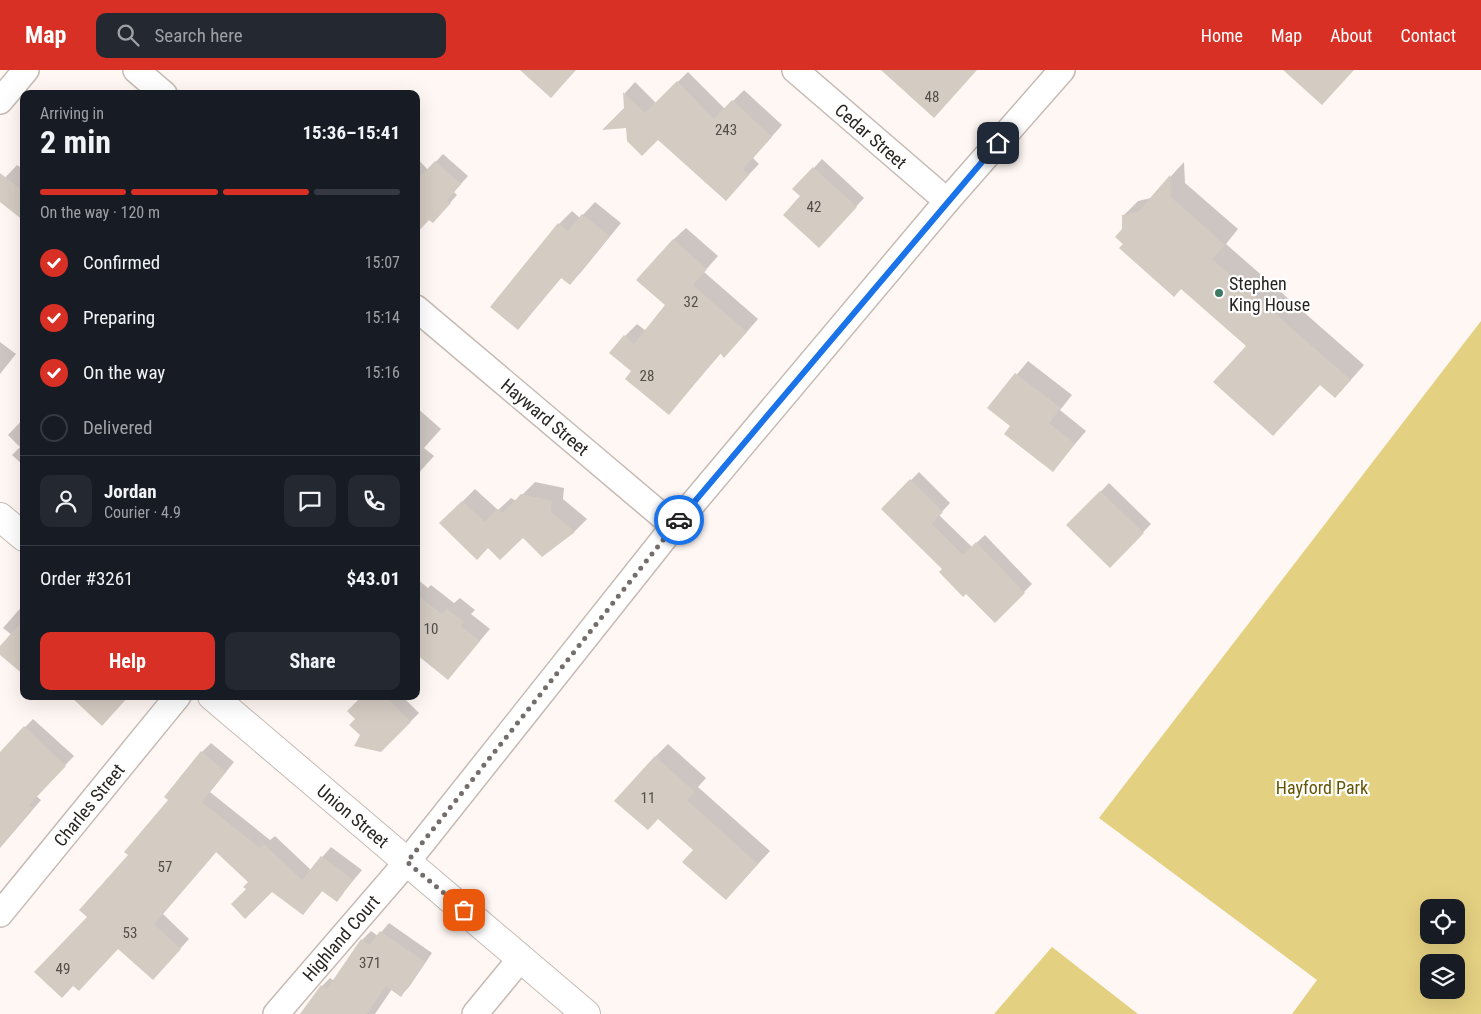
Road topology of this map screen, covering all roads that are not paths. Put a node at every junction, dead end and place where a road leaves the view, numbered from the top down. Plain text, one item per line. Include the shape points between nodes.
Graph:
1 (26, 70) edge
2 (136, 70) edge
3 (795, 70) edge
4 (1062, 70) edge
5 (159, 90) edge
6 (0, 101) edge
7 (947, 201) junction
8 (420, 311) edge
9 (0, 517) edge
10 (674, 526) junction
11 (20, 534) edge
12 (175, 700) edge
13 (217, 700) edge
14 (407, 862) junction
15 (0, 914) edge
16 (521, 958) junction
17 (276, 1014) edge
18 (475, 1014) edge
19 (586, 1014) edge

1 - 6 street
2 - 5 street
3 - 7 street, Cedar Street
4 - 7 street, Highland Court
7 - 10 street, Highland Court
8 - 10 street, Hayward Street
9 - 11 main road
10 - 14 street, Highland Court
12 - 15 street, Charles Street
13 - 14 main road, Union Street
14 - 16 main road, Union Street
14 - 17 street, Highland Court
16 - 18 street
16 - 19 main road, Union Street

